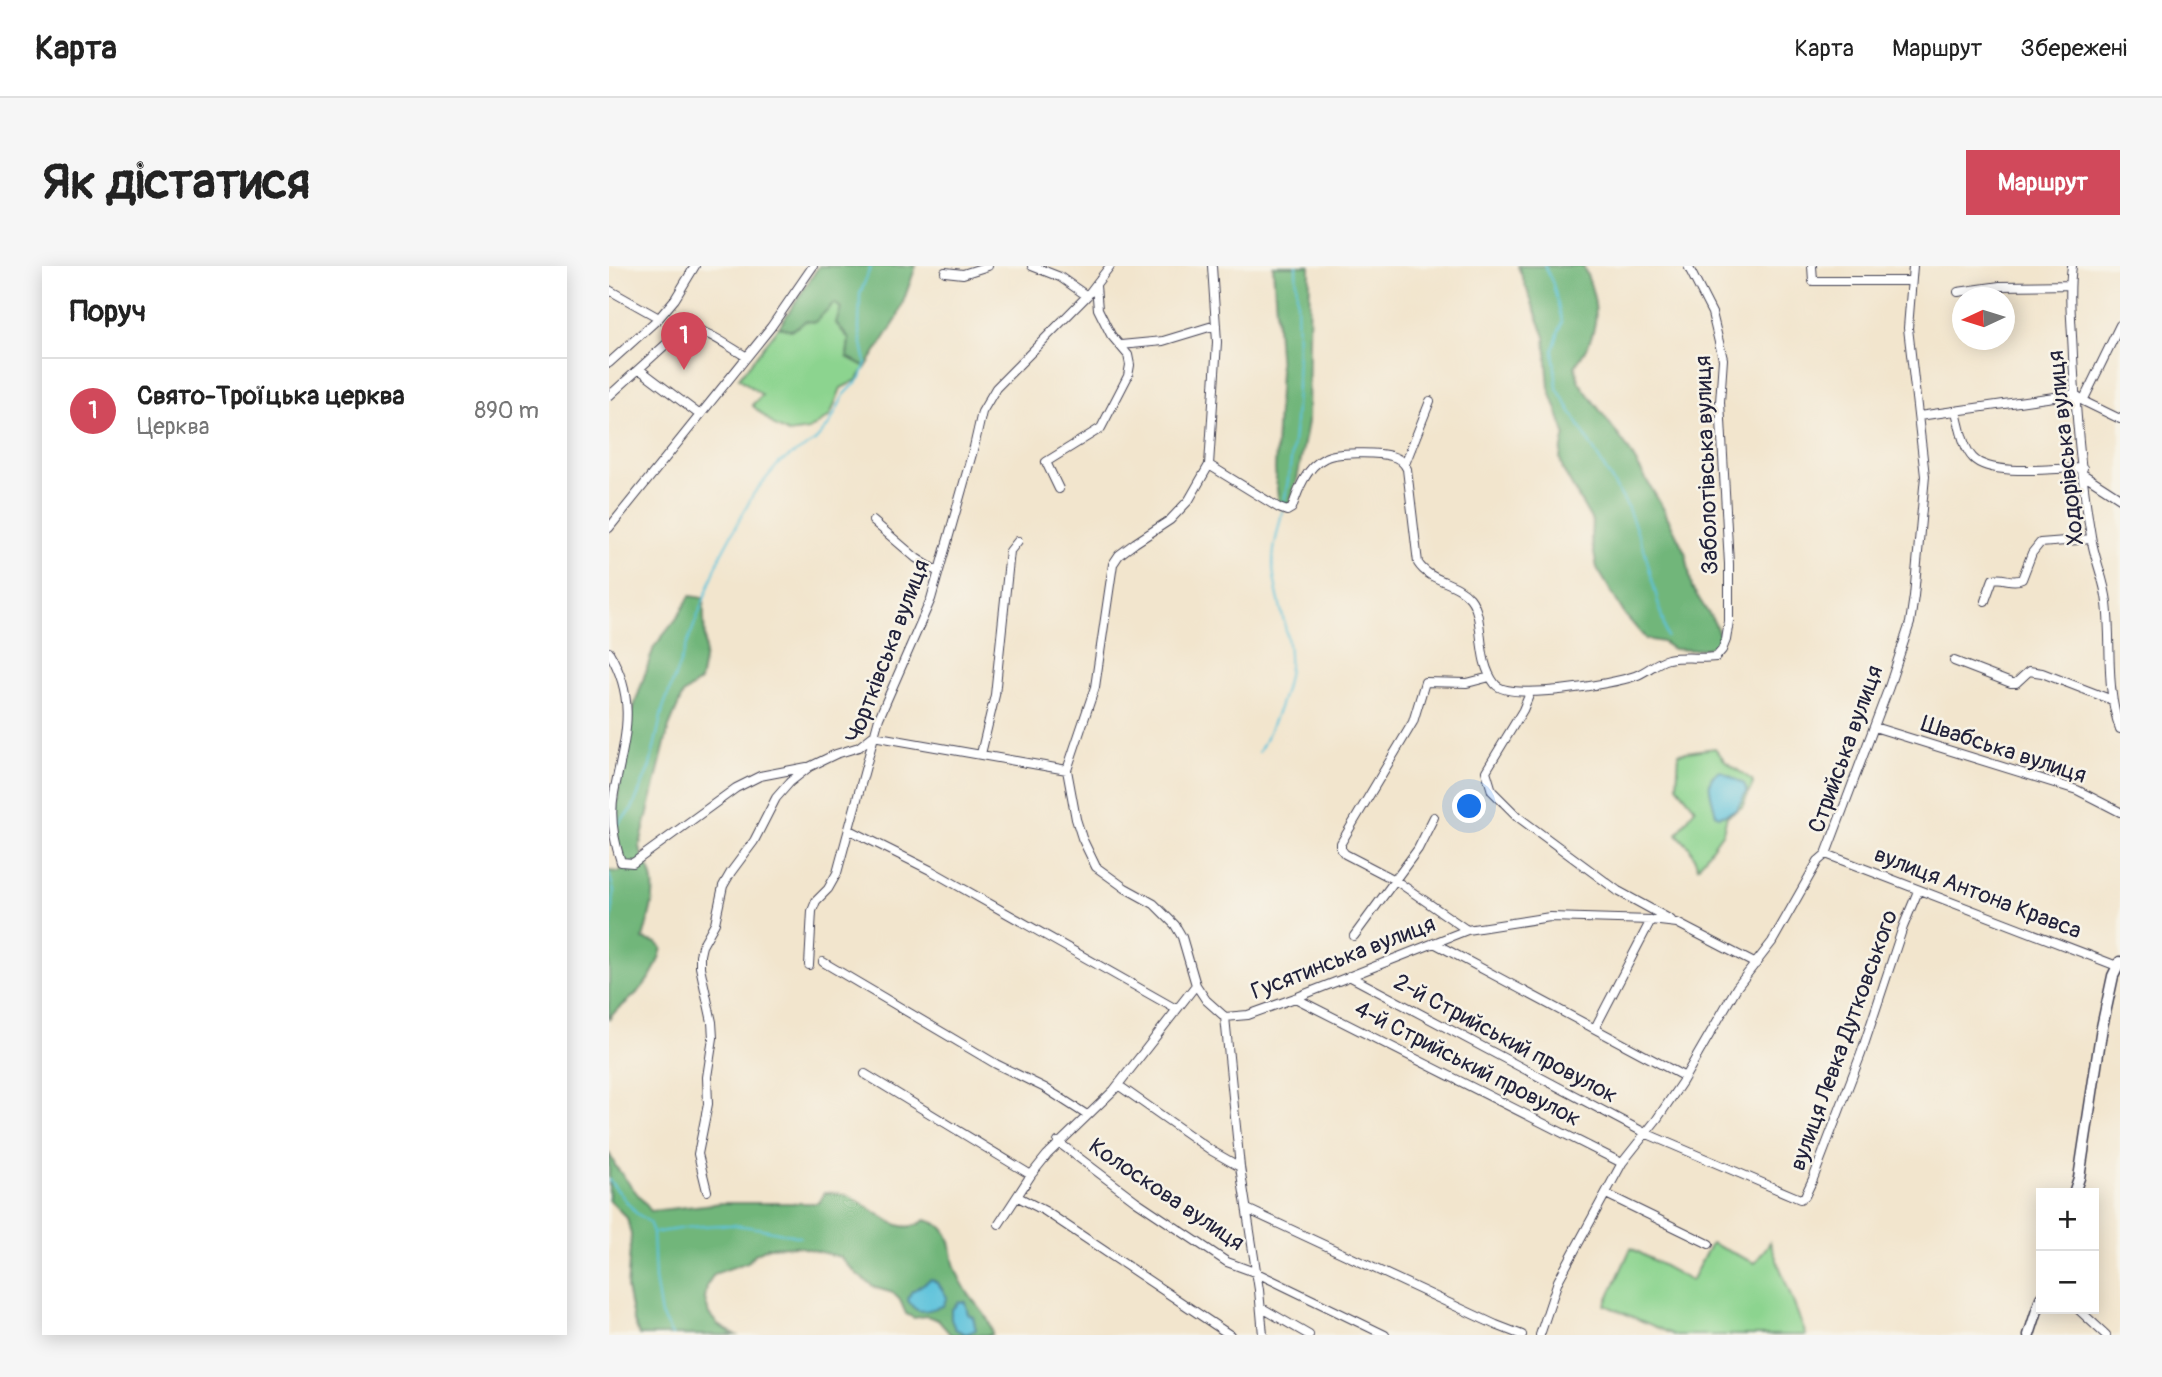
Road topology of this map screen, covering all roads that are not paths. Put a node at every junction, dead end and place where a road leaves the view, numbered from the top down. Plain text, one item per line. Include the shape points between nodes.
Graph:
1 (695, 266) edge
2 (813, 266) edge
3 (988, 266) edge
4 (1032, 266) edge
5 (1110, 266) edge
6 (1212, 266) edge
7 (1688, 266) edge
8 (1812, 266) edge
9 (1913, 266) edge
10 (2072, 266) edge
11 (945, 272) dead end
12 (1910, 281) junction
13 (2069, 285) junction
14 (1095, 286) junction
15 (1993, 287) edge
16 (609, 290) edge
17 (1087, 296) junction
18 (659, 318) junction
19 (1216, 325) junction
20 (2120, 325) edge
21 (1121, 345) junction
22 (747, 357) junction
23 (609, 363) edge
24 (639, 369) junction
25 (609, 396) edge
26 (2079, 398) junction
27 (1430, 401) dead end
28 (1956, 412) junction
29 (700, 415) junction
30 (1919, 416) junction
31 (2120, 419) edge
32 (1405, 464) junction
33 (1209, 465) junction
34 (2083, 471) junction
35 (1059, 489) dead end
36 (2120, 498) edge
37 (873, 521) dead end
38 (609, 528) edge
39 (2091, 539) junction
40 (1019, 541) dead end
41 (938, 572) junction
42 (1985, 601) dead end
43 (609, 652) edge
44 (1954, 661) dead end
45 (1490, 677) junction
46 (1531, 693) junction
47 (2112, 700) junction
48 (1874, 727) junction
49 (2120, 729) edge
50 (873, 736) junction
51 (981, 754) junction
52 (809, 767) junction
53 (1067, 770) junction
54 (2120, 812) edge
55 (1434, 817) dead end
56 (850, 830) junction
57 (1826, 854) junction
58 (1395, 880) junction
59 (1919, 891) junction
60 (1651, 920) junction
61 (1677, 923) junction
62 (1467, 930) junction
63 (1354, 936) dead end
64 (1434, 943) junction
65 (823, 962) dead end
66 (1756, 964) junction
67 (809, 965) dead end
68 (2117, 971) edge
69 (1349, 976) junction
70 (1196, 985) junction
71 (1295, 998) junction
72 (1176, 1009) junction
73 (1225, 1017) junction
74 (1595, 1028) junction
75 (865, 1074) dead end
76 (1685, 1077) junction
77 (1118, 1085) junction
78 (1087, 1115) junction
79 (1645, 1133) junction
80 (1058, 1142) junction
81 (1622, 1163) junction
82 (1240, 1167) junction
83 (1031, 1175) junction
84 (2076, 1188) edge
85 (707, 1191) dead end
86 (1607, 1194) junction
87 (1018, 1197) junction
88 (1247, 1209) junction
89 (999, 1224) dead end
90 (1709, 1244) dead end
91 (1257, 1273) junction
92 (1262, 1308) junction
93 (2036, 1313) edge
94 (2083, 1314) edge
95 (1230, 1335) edge
96 (1263, 1335) edge
97 (1309, 1335) edge
98 (1385, 1335) edge
99 (1522, 1335) edge
100 (1540, 1335) edge
101 (2029, 1335) edge
102 (2106, 1335) edge

1 - 18 street
2 - 22 street
3 - 11 street via 963,274
4 - 17 street via 1060,276
5 - 14 street, Чортківська вулиця
6 - 19 street, Гусятинська вулиця
7 - 46 street, Заболотівська вулиця via 1712,313 1723,359 1721,458 1729,564 1729,621 1723,650 1716,657 1671,658 1605,684
8 - 12 street via 1813,281
9 - 12 street, Стрийська вулиця
10 - 13 street, Ходорівська вулиця
12 - 30 street, Стрийська вулиця via 1908,328
13 - 15 street
13 - 26 street, Ходорівська вулиця
14 - 17 street, Чортківська вулиця
14 - 21 street via 1098,309
16 - 18 street
17 - 41 street, Чортківська вулиця via 988,400
18 - 23 street
19 - 21 street via 1163,341
19 - 33 street, Гусятинська вулиця
20 - 26 street
21 - 35 street via 1128,355 1128,376 1101,428 1046,462
22 - 24 street via 687,327
22 - 29 street
24 - 25 street
24 - 29 street
26 - 28 street
26 - 31 street
26 - 34 street, Ходорівська вулиця
27 - 32 street
28 - 30 street
28 - 34 street via 1968,451 1983,465
29 - 38 street
30 - 48 street, Стрийська вулиця via 1925,476 1914,596 1910,623
32 - 33 street via 1388,454 1324,458 1306,476 1292,508 1283,510
32 - 45 street via 1417,563 1471,600
33 - 53 street, Гусятинська вулиця via 1189,500 1170,520 1135,542 1113,564 1095,687
34 - 36 street
34 - 39 street, Ходорівська вулиця
37 - 41 street
39 - 42 street via 2040,543 2022,579 1993,579
39 - 47 street, Ходорівська вулиця via 2107,604
40 - 51 street via 1010,551 995,695
41 - 50 street, Чортківська вулиця
43 - 52 street via 623,679 628,726 614,794 613,823 621,862 633,863 759,776
44 - 47 street via 2011,683 2029,671 2042,673
45 - 46 street via 1500,689
45 - 58 street, Гусятинська вулиця via 1467,683 1425,681 1413,722 1341,843 1345,854
46 - 61 street via 1486,771 1492,791 1590,872
47 - 49 street, Ходорівська вулиця
48 - 54 street, Швабська вулиця via 2077,790
48 - 57 street, Стрийська вулиця
50 - 51 street
50 - 52 street via 859,747
50 - 56 street, Чортківська вулиця
51 - 53 street
52 - 85 street via 776,798 754,841 731,872 715,923 702,946 700,967 713,1038 708,1104 698,1154
53 - 70 street, Гусятинська вулиця via 1076,819 1096,867 1171,919 1182,937
55 - 58 street
56 - 67 street, Чортківська вулиця via 838,873 812,911
56 - 72 street
57 - 59 street, вулиця Антона Кравса
57 - 66 street, Стрийська вулиця via 1818,860
58 - 62 street, Гусятинська вулиця
58 - 63 street
59 - 68 street, вулиця Антона Кравса
59 - 79 street, вулиця Левка Дутковського via 1805,1196 1796,1198
60 - 61 street
60 - 62 street via 1550,917
60 - 74 street
61 - 66 street
62 - 64 street, Гусятинська вулиця
64 - 69 street, Гусятинська вулиця
64 - 74 street
65 - 78 street
66 - 76 street, Стрийська вулиця via 1737,987
68 - 84 street via 2102,1027
69 - 71 street, Гусятинська вулиця
69 - 79 street, 2-й Стрийський провулок
70 - 72 street
70 - 73 street, Гусятинська вулиця
71 - 73 street, Гусятинська вулиця via 1248,1015
71 - 81 street, 4-й Стрийський провулок
72 - 77 street
73 - 82 street
74 - 76 street
75 - 83 street
76 - 79 street, Стрийська вулиця
77 - 78 street
77 - 82 street
78 - 80 street
79 - 81 street, Стрийська вулиця
80 - 83 street
80 - 91 street, Колоскова вулиця via 1184,1234 1227,1262
81 - 86 street, Стрийська вулиця
82 - 88 street
83 - 87 street
86 - 90 street
86 - 100 street, Стрийська вулиця via 1558,1281
87 - 89 street
87 - 95 street
88 - 91 street
88 - 99 street
91 - 92 street
91 - 98 street, Колоскова вулиця
92 - 96 street
92 - 97 street
93 - 101 street
94 - 102 street

